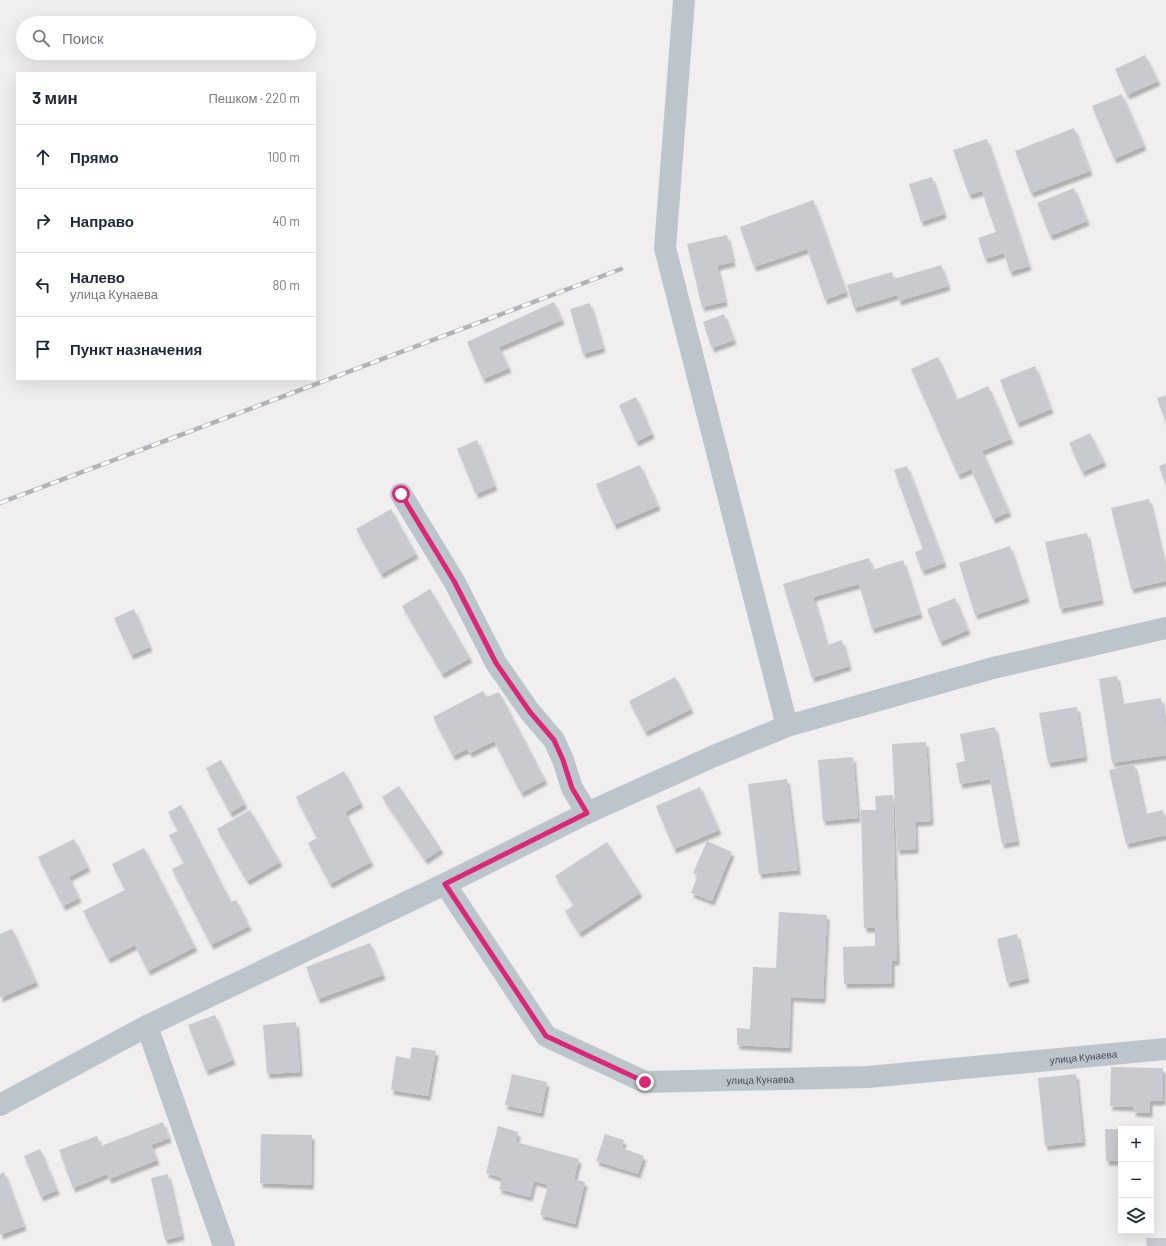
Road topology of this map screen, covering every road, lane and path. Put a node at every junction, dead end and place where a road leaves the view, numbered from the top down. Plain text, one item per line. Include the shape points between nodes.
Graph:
1 (684, 0) edge
2 (401, 494) dead end
3 (1166, 628) edge
4 (787, 726) junction
5 (587, 813) junction
6 (445, 884) junction
7 (147, 1026) junction
8 (1166, 1049) edge
9 (0, 1105) edge
10 (224, 1246) edge

1 - 4 street via 664,248
2 - 5 street via 454,581 496,663 530,712 554,740 572,788
3 - 4 street via 993,668
4 - 5 street
5 - 6 street
6 - 7 street
6 - 8 street, улица Кунаева via 546,1036 645,1082 868,1077
7 - 9 street
7 - 10 street

